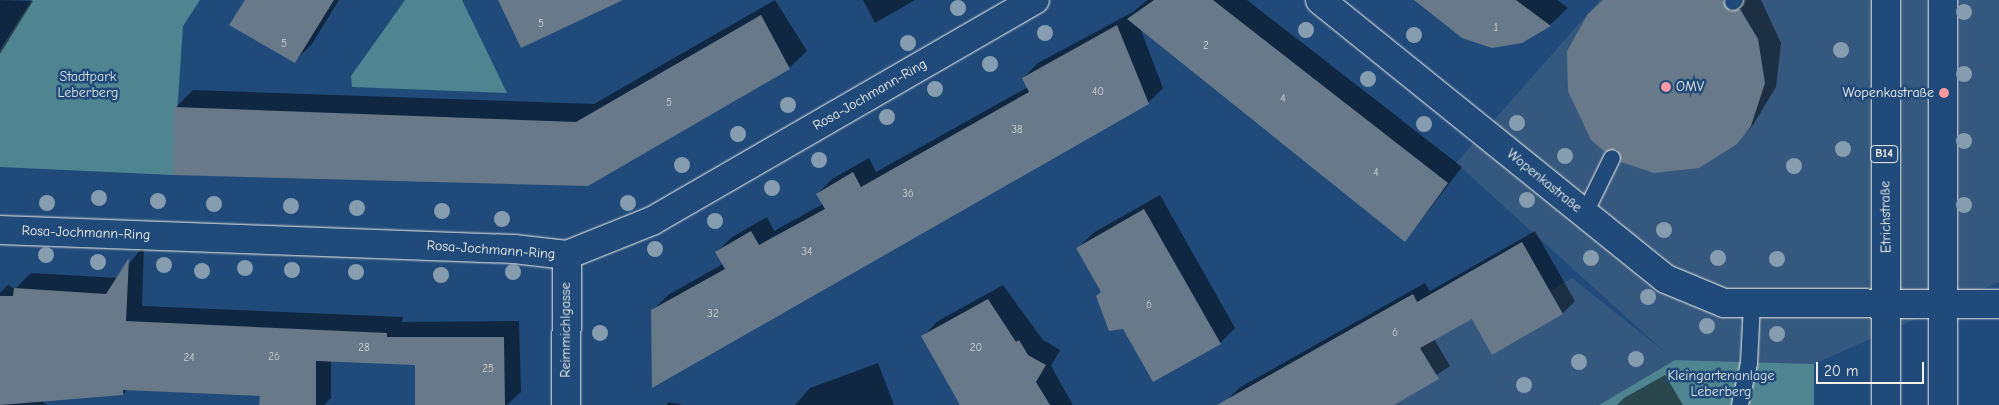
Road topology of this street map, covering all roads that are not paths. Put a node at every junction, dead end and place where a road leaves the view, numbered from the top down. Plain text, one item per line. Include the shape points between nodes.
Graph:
1 (1036, 0) edge
2 (1320, 0) edge
3 (1886, 0) edge
4 (1943, 0) edge
5 (1612, 158) dead end
6 (1584, 214) junction
7 (0, 230) edge
8 (567, 256) junction
9 (1944, 303) junction
10 (1752, 304) junction
11 (1999, 304) edge
12 (1886, 307) junction
13 (566, 405) edge
14 (1740, 405) edge
15 (1886, 405) edge
16 (1943, 405) edge

1 - 8 street, Rosa-Jochmann-Ring via 652,221
2 - 6 street, Wopenkastraße
3 - 12 street, Etrichstraße / B14
4 - 9 street
5 - 6 lane
6 - 10 street, Wopenkastraße via 1666,278 1724,303
7 - 8 street, Rosa-Jochmann-Ring via 514,248
8 - 13 street, Reimmichlgasse
9 - 11 street, Wopenkastraße
9 - 12 street, Wopenkastraße
9 - 16 street
10 - 12 street, Wopenkastraße
10 - 14 lane via 1749,363
12 - 15 street, Etrichstraße / B14

